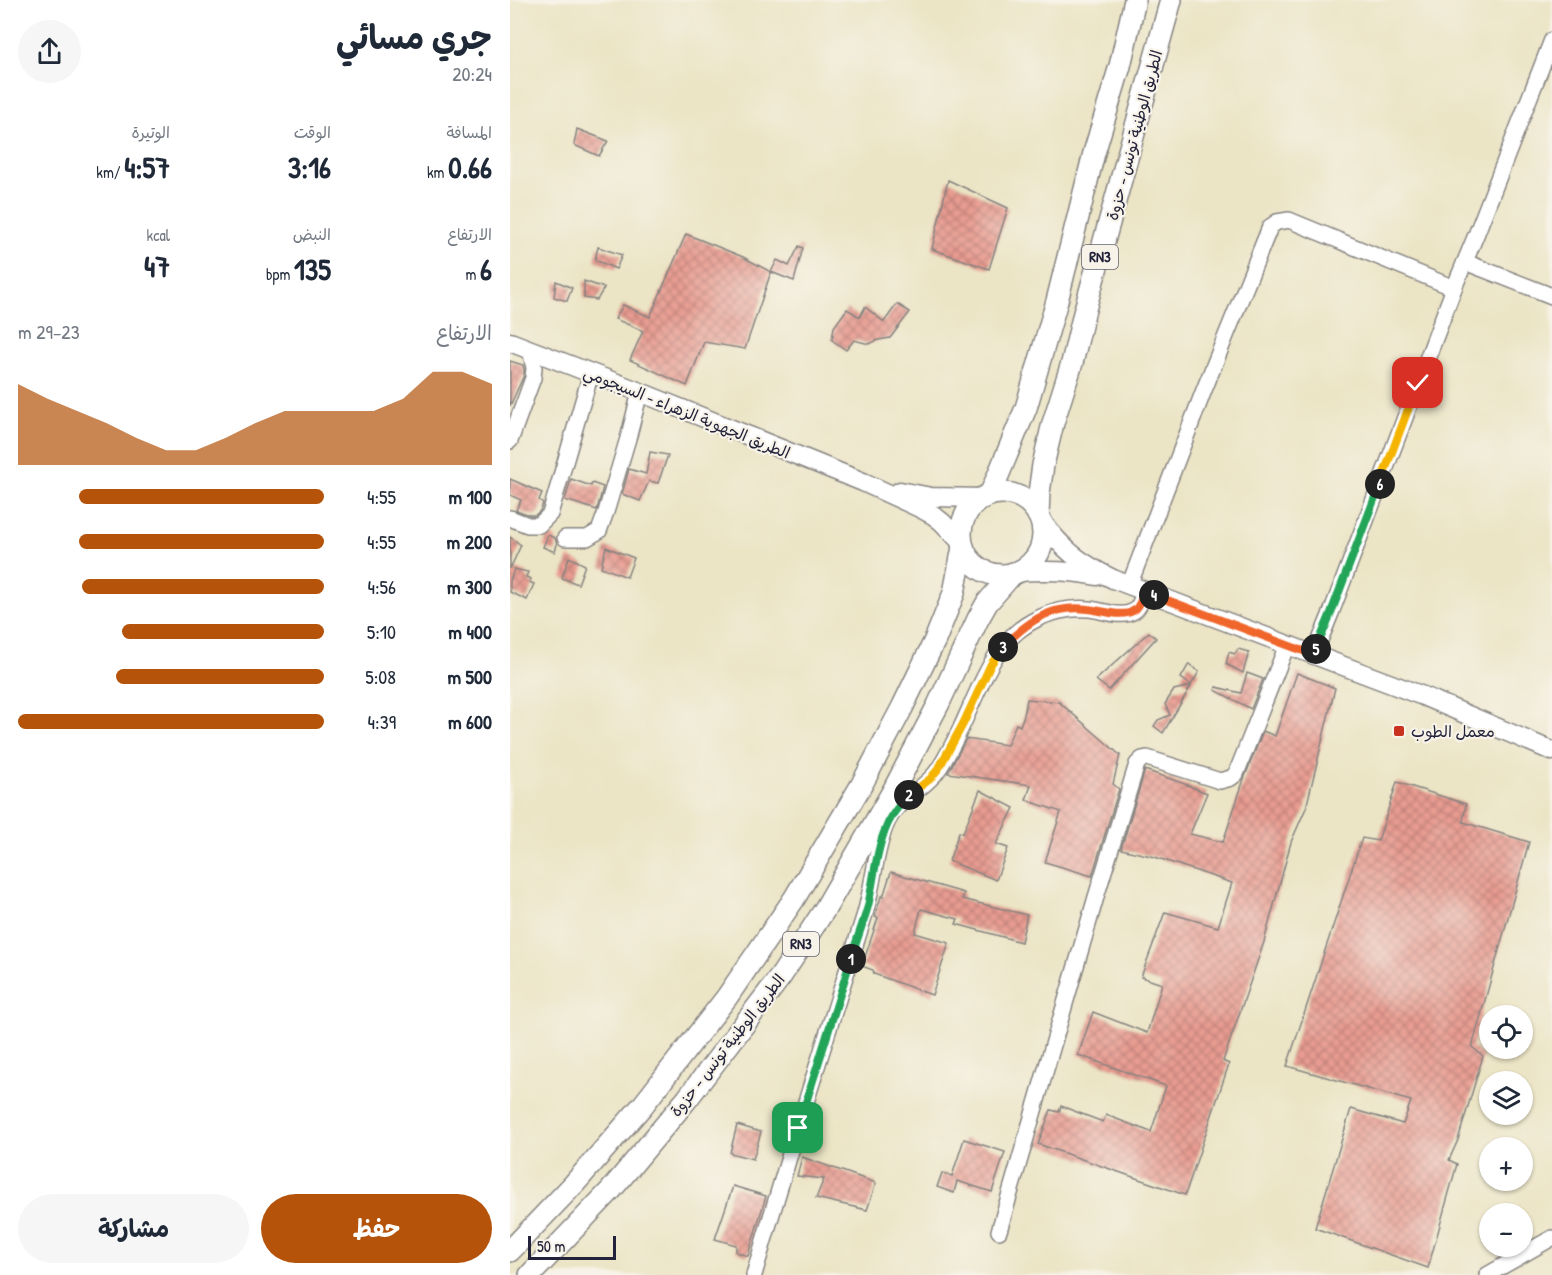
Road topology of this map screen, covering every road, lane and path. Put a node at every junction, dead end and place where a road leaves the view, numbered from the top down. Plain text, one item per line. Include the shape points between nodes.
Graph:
1 (1136, 0) edge
2 (1171, 0) edge
3 (1552, 40) edge
4 (1465, 262) junction
5 (1454, 288) junction
6 (1552, 296) edge
7 (510, 342) edge
8 (530, 350) junction
9 (591, 373) junction
10 (640, 392) junction
11 (510, 441) edge
12 (863, 482) junction
13 (986, 496) junction
14 (510, 518) edge
15 (1040, 518) junction
16 (565, 538) dead end
17 (962, 545) junction
18 (1015, 573) junction
19 (1129, 585) junction
20 (1287, 645) junction
21 (1314, 655) junction
22 (1552, 751) edge
23 (999, 1231) dead end
24 (1552, 1238) edge
25 (510, 1251) edge
26 (530, 1275) edge
27 (754, 1275) edge
28 (1487, 1275) edge

1 - 13 highway, الطريق الوطنية تونس - حزوة / RN3 via 1026,408
2 - 15 highway, الطريق الوطنية تونس - حزوة / RN3 via 1053,423 1039,493
3 - 4 street
4 - 5 street
4 - 6 street
5 - 19 street via 1288,220 1270,227
5 - 21 street
7 - 8 main road, الطريق الجهوية الزهراء - السيجومي
8 - 9 main road, الطريق الجهوية الزهراء - السيجومي
8 - 11 street via 534,378
9 - 10 main road, الطريق الجهوية الزهراء - السيجومي
9 - 14 street via 550,514 539,525
10 - 12 main road, الطريق الجهوية الزهراء - السيجومي
10 - 16 street via 598,531 587,538
12 - 13 main road, الطريق الجهوية الزهراء - السيجومي via 931,496
12 - 17 main road, الطريق الجهوية الزهراء - السيجومي via 922,508 942,522
13 - 15 highway via 1018,496
13 - 17 highway, RN3 via 965,517
15 - 18 highway, RN3 via 1042,545 1028,566
15 - 19 main road via 1072,555 1092,569
17 - 18 highway via 969,558 988,573
17 - 25 highway, الطريق الوطنية تونس - حزوة / RN3 via 954,593 935,640 862,784 794,899 727,997 649,1098
18 - 19 main road via 1081,573
18 - 26 highway, الطريق الوطنية تونس - حزوة / RN3 via 987,603 893,791 781,976 611,1190
19 - 20 main road
19 - 27 street via 1138,607 1134,611 1122,614 1059,610 1014,636 991,664 939,768 893,813 880,842 867,908
20 - 21 main road
20 - 23 street via 1236,774 1231,778 1220,781 1147,758 1137,764
21 - 22 main road
24 - 28 street

